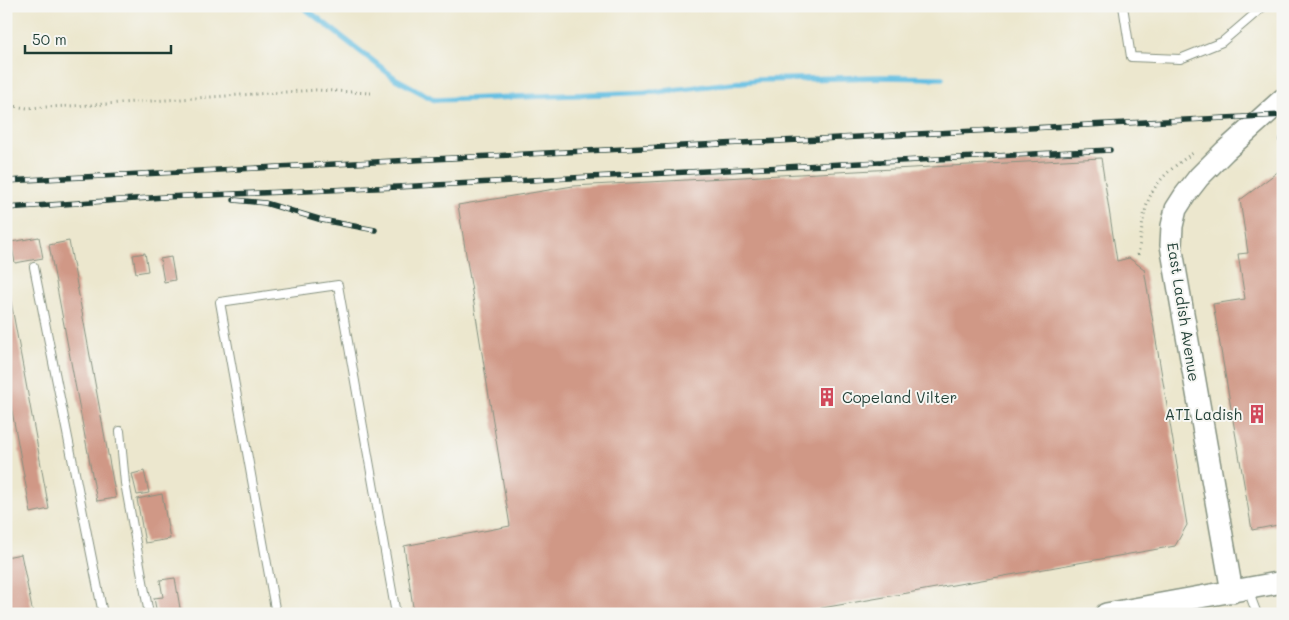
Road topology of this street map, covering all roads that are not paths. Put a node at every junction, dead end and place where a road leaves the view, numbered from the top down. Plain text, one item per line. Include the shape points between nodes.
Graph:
1 (1123, 6) edge
2 (1264, 6) edge
3 (1283, 99) edge
4 (34, 267) dead end
5 (120, 432) dead end
6 (1283, 582) edge
7 (1239, 590) junction
8 (103, 614) edge
9 (149, 614) edge
10 (276, 614) edge
11 (396, 614) edge
12 (1106, 614) edge
13 (1257, 614) edge

1 - 2 lane via 1132,57 1180,60 1222,42
3 - 7 street, East Ladish Avenue via 1199,178 1176,209 1172,226 1172,245
4 - 8 lane
5 - 9 lane via 125,484
6 - 7 street
7 - 12 street
7 - 13 lane
10 - 11 lane via 220,302 338,285

